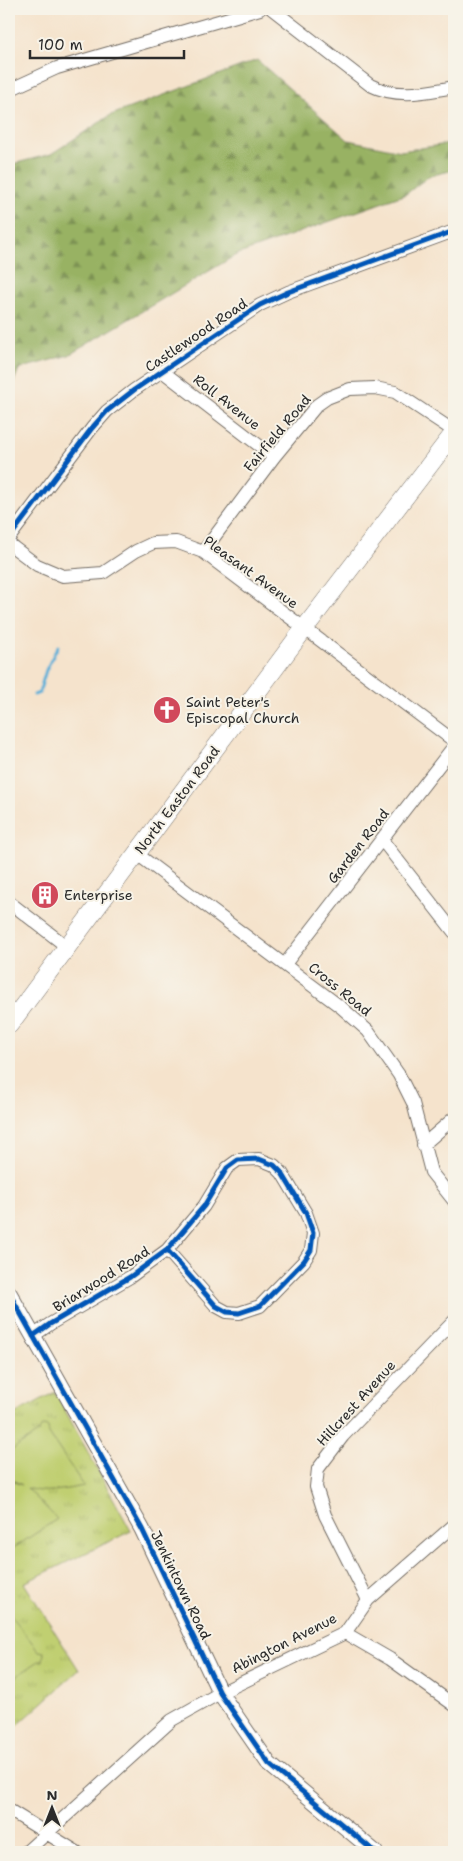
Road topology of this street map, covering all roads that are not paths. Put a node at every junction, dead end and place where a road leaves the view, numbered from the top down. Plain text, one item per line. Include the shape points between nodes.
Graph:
1 (260, 9) edge
2 (272, 9) edge
3 (454, 87) edge
4 (9, 90) edge
5 (454, 231) edge
6 (162, 371) junction
7 (454, 432) edge
8 (274, 457) junction
9 (9, 538) edge
10 (9, 544) edge
11 (203, 552) junction
12 (304, 629) junction
13 (454, 741) edge
14 (454, 746) edge
15 (382, 840) junction
16 (137, 854) junction
17 (9, 902) edge
18 (454, 932) edge
19 (66, 946) junction
20 (285, 964) junction
21 (9, 1025) edge
22 (454, 1118) edge
23 (423, 1145) junction
24 (454, 1201) edge
25 (167, 1250) junction
26 (9, 1293) edge
27 (454, 1320) edge
28 (33, 1336) junction
29 (454, 1525) edge
30 (368, 1600) junction
31 (345, 1632) junction
32 (220, 1693) junction
33 (452, 1701) edge
34 (9, 1810) edge
35 (46, 1833) junction
36 (26, 1852) edge
37 (77, 1852) edge
38 (375, 1852) edge

1 - 4 street via 57,68
2 - 3 street via 383,92 402,95
5 - 6 street, Castlewood Road via 260,305
6 - 8 street, Roll Avenue
6 - 9 street, Castlewood Road via 107,411
7 - 8 street, Fairfield Road via 395,392 375,388 350,389 317,405
7 - 12 main road, North Easton Road
8 - 11 street, Fairfield Road
10 - 11 street, Pleasant Avenue via 37,565 63,576 103,573 153,543 176,542
11 - 12 street, Pleasant Avenue
12 - 13 street, Pleasant Avenue
12 - 16 main road, North Easton Road
14 - 15 street, Garden Road
15 - 18 street
15 - 20 street, Garden Road
16 - 19 main road, North Easton Road
16 - 20 street, Cross Road
17 - 19 street
19 - 21 main road, North Easton Road
20 - 23 street, Cross Road via 368,1031 399,1075 409,1096
22 - 23 street
23 - 24 street, Cross Road via 431,1172
25 - 25 street, Briarwood Road via 204,1206 227,1168 238,1160 260,1159 274,1165 306,1213 313,1233 311,1250 304,1261 260,1306 239,1313 216,1306
25 - 28 street, Briarwood Road via 130,1277
26 - 28 street, Jenkintown Road
27 - 30 street, Hillcrest Avenue via 343,1436 318,1468 316,1487 325,1515
28 - 32 street, Jenkintown Road via 142,1529
29 - 30 street, Abington Avenue
30 - 31 street, Abington Avenue
31 - 32 street, Abington Avenue
31 - 33 street
32 - 35 street, Abington Avenue via 172,1720
32 - 38 street, Jenkintown Road via 269,1764
34 - 35 street
35 - 36 street, Abington Avenue
35 - 37 street

